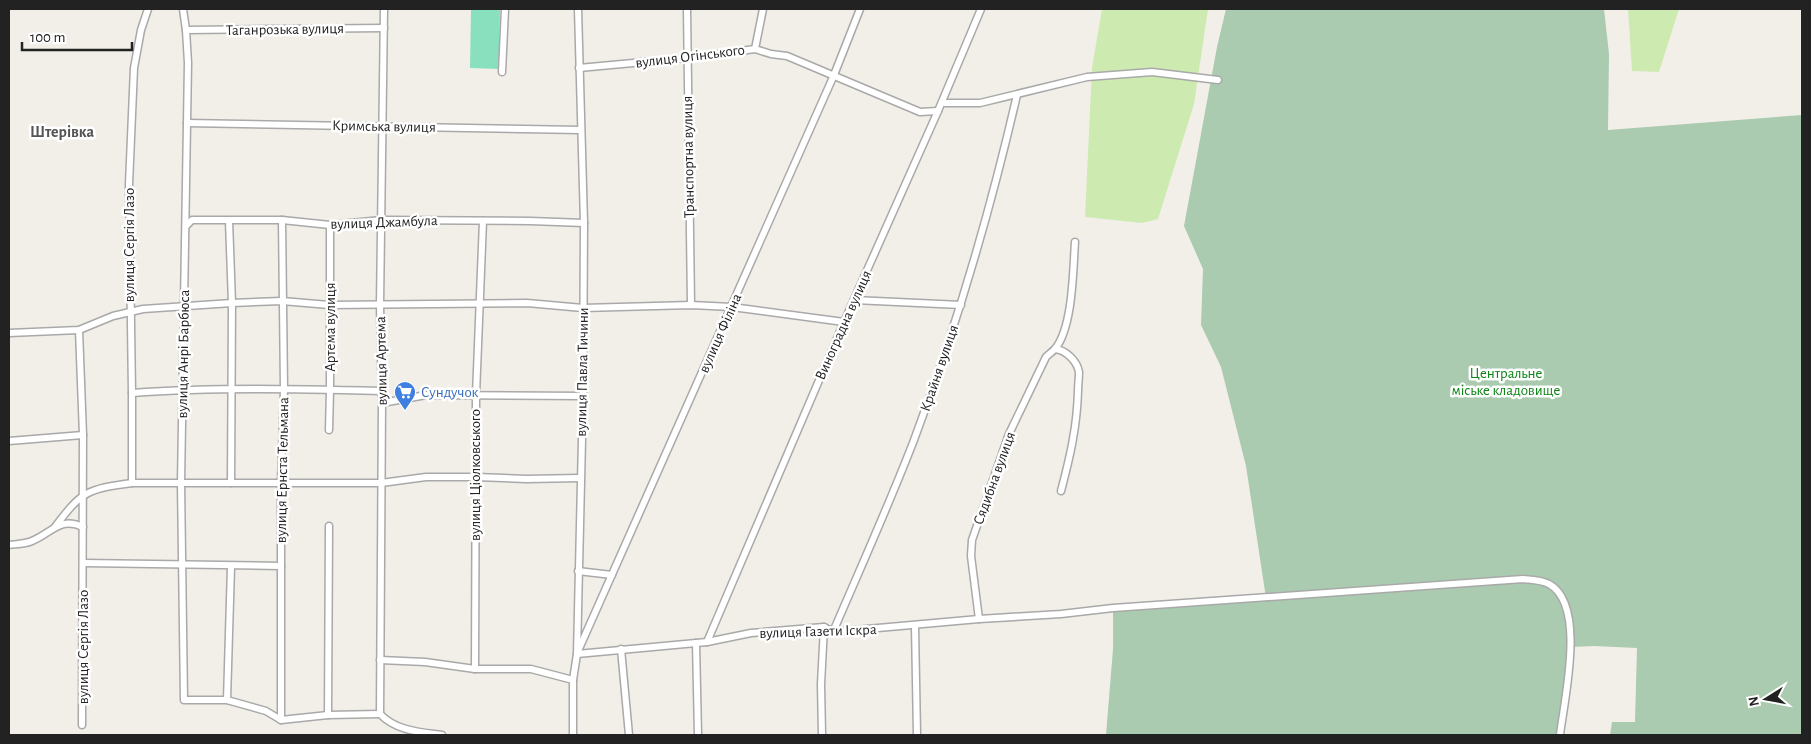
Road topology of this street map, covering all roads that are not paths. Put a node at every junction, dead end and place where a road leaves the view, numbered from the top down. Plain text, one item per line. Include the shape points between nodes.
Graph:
1 (148, 9) edge
2 (183, 9) edge
3 (384, 9) edge
4 (505, 9) edge
5 (578, 9) edge
6 (686, 9) edge
7 (763, 9) edge
8 (860, 9) edge
9 (981, 9) edge
10 (384, 28) junction
11 (186, 30) junction
12 (755, 48) junction
13 (687, 58) junction
14 (579, 68) junction
15 (502, 72) dead end
16 (834, 75) junction
17 (1218, 80) dead end
18 (1017, 95) junction
19 (942, 103) junction
20 (938, 111) junction
21 (187, 122) junction
22 (383, 126) junction
23 (581, 130) junction
24 (282, 220) junction
25 (382, 220) junction
26 (229, 221) junction
27 (483, 221) junction
28 (584, 223) junction
29 (330, 225) junction
30 (186, 226) junction
31 (1075, 242) dead end
32 (854, 300) junction
33 (282, 301) junction
34 (232, 302) junction
35 (479, 304) junction
36 (329, 305) junction
37 (380, 305) junction
38 (691, 305) junction
39 (961, 305) junction
40 (184, 306) junction
41 (732, 307) junction
42 (583, 308) junction
43 (130, 312) junction
44 (844, 322) junction
45 (79, 330) junction
46 (9, 333) edge
47 (1055, 348) junction
48 (284, 388) junction
49 (183, 389) junction
50 (232, 389) junction
51 (330, 390) junction
52 (382, 391) junction
53 (132, 394) junction
54 (476, 395) junction
55 (583, 396) junction
56 (382, 403) junction
57 (329, 430) dead end
58 (83, 435) junction
59 (9, 442) edge
60 (476, 477) junction
61 (580, 478) junction
62 (132, 483) junction
63 (231, 483) junction
64 (281, 483) junction
65 (381, 483) junction
66 (181, 484) junction
67 (1061, 491) dead end
68 (83, 495) junction
69 (329, 526) dead end
70 (55, 527) junction
71 (83, 527) junction
72 (9, 545) edge
73 (84, 563) junction
74 (182, 564) junction
75 (231, 566) junction
76 (281, 566) junction
77 (578, 571) junction
78 (612, 575) junction
79 (979, 619) junction
80 (915, 626) junction
81 (824, 627) junction
82 (833, 632) junction
83 (707, 642) junction
84 (696, 643) junction
85 (621, 649) junction
86 (576, 654) junction
87 (380, 660) junction
88 (475, 670) junction
89 (573, 680) junction
90 (227, 700) junction
91 (380, 714) junction
92 (328, 715) junction
93 (281, 720) junction
94 (82, 725) dead end
95 (442, 735) edge
96 (573, 735) edge
97 (629, 735) edge
98 (698, 735) edge
99 (822, 735) edge
100 (917, 735) edge
101 (1560, 735) edge

1 - 43 street, вулиця Сергія Лазо via 137,48 132,96
2 - 11 street, вулиця Анрі Барбюса
3 - 10 street, вулиця Артема
4 - 15 street
5 - 14 street, вулиця Павла Тичини
6 - 13 street, Транспортна вулиця
7 - 12 street
8 - 16 street, вулиця Філіна
9 - 19 street, Виноградна вулиця
10 - 11 street, Таганрозька вулиця
10 - 22 street, вулиця Артема
11 - 21 street, вулиця Анрі Барбюса
12 - 13 street, вулиця Огінського
12 - 16 street, вулиця Огінського via 787,56
13 - 14 street, вулиця Огінського
13 - 38 street, Транспортна вулиця
14 - 23 street, вулиця Павла Тичини
16 - 20 street, вулиця Огінського via 920,112
16 - 41 street, вулиця Філіна
17 - 18 street via 1152,72 1087,78
18 - 19 street via 980,103
18 - 39 street, Крайня вулиця
19 - 20 street, Виноградна вулиця
20 - 32 street, Виноградна вулиця
21 - 22 street, Кримська вулиця
21 - 30 street, вулиця Анрі Барбюса
22 - 23 street, Кримська вулиця
22 - 25 street, вулиця Артема
23 - 28 street, вулиця Павла Тичини
24 - 26 street, вулиця Джамбула
24 - 29 street, вулиця Джамбула
24 - 33 street, вулиця Ернста Тельмана
25 - 27 street, вулиця Джамбула
25 - 29 street, вулиця Джамбула
25 - 37 street, вулиця Артема
26 - 30 street, вулиця Джамбула via 192,220
26 - 34 street
27 - 28 street, вулиця Джамбула
27 - 35 street, вулиця Ціолковського
28 - 42 street, вулиця Павла Тичини
29 - 36 street, Артема вулиця
30 - 40 street, вулиця Анрі Барбюса
31 - 47 street, Сядибна вулиця via 1066,324
32 - 39 street
32 - 44 street, Виноградна вулиця
33 - 34 street
33 - 36 street
33 - 48 street, вулиця Ернста Тельмана
34 - 40 street
34 - 50 street
35 - 37 street
35 - 42 street via 526,303
35 - 54 street, вулиця Ціолковського
36 - 37 street
36 - 51 street, Артема вулиця
37 - 52 street, вулиця Артема
38 - 41 street
38 - 42 street
39 - 82 street, Крайня вулиця via 914,441
40 - 43 street
40 - 49 street, вулиця Анрі Барбюса
41 - 44 street
41 - 78 street, вулиця Філіна
42 - 55 street, вулиця Павла Тичини
43 - 45 street
43 - 53 street, вулиця Сергія Лазо
44 - 83 street, Виноградна вулиця
45 - 46 street
45 - 58 street, вулиця Сергія Лазо
47 - 67 street via 1070,355 1079,370 1078,409
47 - 79 street, Сядибна вулиця via 1046,357 1009,434 972,540
48 - 50 street
48 - 51 street
48 - 64 street, вулиця Ернста Тельмана
49 - 50 street
49 - 53 street
49 - 66 street, вулиця Анрі Барбюса
50 - 63 street
51 - 52 street
51 - 57 street, Артема вулиця
52 - 56 street, вулиця Артема
53 - 62 street, вулиця Сергія Лазо
54 - 55 street
54 - 56 street via 426,395
54 - 60 street, вулиця Ціолковського
55 - 61 street, вулиця Павла Тичини
56 - 65 street, вулиця Артема
58 - 59 street
58 - 68 street, вулиця Сергія Лазо
60 - 61 street
60 - 65 street via 426,477
60 - 88 street, вулиця Ціолковського
61 - 77 street, вулиця Павла Тичини
62 - 66 street
62 - 68 street via 101,488
63 - 64 street
63 - 66 street
64 - 65 street
64 - 76 street, вулиця Ернста Тельмана
65 - 87 street, вулиця Артема
66 - 74 street, вулиця Анрі Барбюса
68 - 70 street
68 - 71 street, вулиця Сергія Лазо
69 - 92 street
70 - 71 street via 70,523
70 - 72 street via 33,541
71 - 73 street, вулиця Сергія Лазо
73 - 74 street
73 - 94 street, вулиця Сергія Лазо
74 - 75 street
74 - 90 street, вулиця Анрі Барбюса via 184,700
75 - 76 street
75 - 90 street
76 - 93 street, вулиця Ернста Тельмана
77 - 78 street
77 - 86 street, вулиця Павла Тичини
78 - 86 street, вулиця Філіна
79 - 80 street, вулиця Газети Іскра
79 - 101 street, вулиця Газети Іскра via 1536,580 1549,584 1557,592 1569,618 1571,647
80 - 82 street, вулиця Газети Іскра
80 - 100 street
81 - 82 street, вулиця Газети Іскра
81 - 83 street, вулиця Газети Іскра via 752,633
81 - 99 street
83 - 84 street, вулиця Газети Іскра
84 - 85 street, вулиця Газети Іскра
84 - 98 street
85 - 86 street, вулиця Газети Іскра
85 - 97 street
86 - 89 street, вулиця Павла Тичини
87 - 88 street via 425,662
87 - 91 street, вулиця Артема
88 - 89 street via 531,669
89 - 96 street, вулиця Павла Тичини
90 - 93 street via 266,711
91 - 92 street
91 - 95 street via 401,729
92 - 93 street

